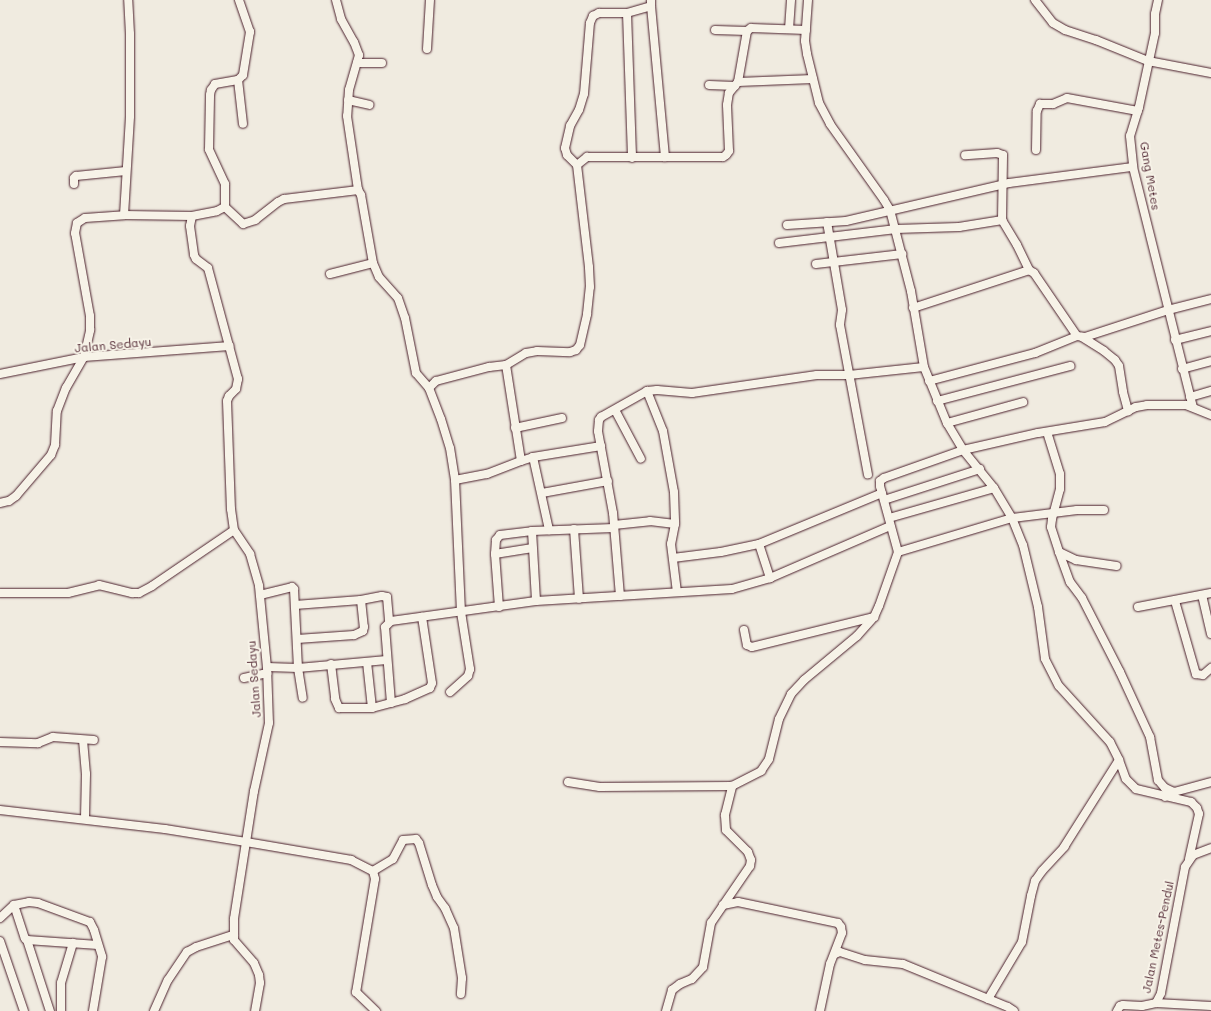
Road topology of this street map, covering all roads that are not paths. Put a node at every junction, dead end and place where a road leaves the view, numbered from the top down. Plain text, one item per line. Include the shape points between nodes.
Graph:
1 (128, 0) edge
2 (239, 0) edge
3 (336, 0) edge
4 (430, 0) edge
5 (791, 0) edge
6 (808, 0) edge
7 (1035, 0) edge
8 (1158, 0) edge
9 (651, 3) edge
10 (627, 13) junction
11 (789, 29) junction
12 (715, 30) dead end
13 (806, 30) junction
14 (747, 31) junction
15 (427, 49) dead end
16 (1148, 61) junction
17 (357, 63) junction
18 (382, 63) dead end
19 (1211, 73) edge
20 (813, 79) junction
21 (238, 80) junction
22 (737, 84) junction
23 (709, 85) dead end
24 (348, 100) junction
25 (369, 105) dead end
26 (1138, 111) junction
27 (243, 124) dead end
28 (1036, 150) dead end
29 (965, 154) dead end
30 (665, 157) junction
31 (632, 158) junction
32 (577, 165) junction
33 (1133, 167) junction
34 (126, 170) junction
35 (74, 184) dead end
36 (1003, 184) junction
37 (358, 190) junction
38 (225, 207) junction
39 (890, 210) junction
40 (124, 215) junction
41 (192, 216) junction
42 (1002, 220) junction
43 (828, 222) junction
44 (787, 225) dead end
45 (896, 229) junction
46 (830, 237) junction
47 (779, 243) dead end
48 (902, 254) junction
49 (834, 262) junction
50 (373, 263) junction
51 (816, 264) dead end
52 (1029, 270) junction
53 (330, 274) dead end
54 (1211, 299) edge
55 (912, 308) junction
56 (1168, 310) junction
57 (1211, 331) edge
58 (1079, 336) junction
59 (1175, 340) junction
60 (230, 346) junction
61 (84, 357) junction
62 (1211, 361) edge
63 (506, 365) junction
64 (1070, 366) dead end
65 (924, 367) junction
66 (1182, 369) junction
67 (0, 374) edge
68 (849, 375) junction
69 (929, 381) junction
70 (428, 388) junction
71 (1211, 391) edge
72 (647, 392) junction
73 (1190, 397) junction
74 (937, 401) junction
75 (1023, 402) dead end
76 (1192, 407) junction
77 (615, 410) junction
78 (1128, 411) junction
79 (1211, 415) edge
80 (562, 418) dead end
81 (947, 423) junction
82 (515, 428) junction
83 (1047, 432) junction
84 (601, 446) junction
85 (963, 450) junction
86 (533, 457) junction
87 (641, 459) dead end
88 (521, 461) junction
89 (980, 469) junction
90 (868, 474) dead end
91 (455, 480) junction
92 (608, 481) junction
93 (994, 488) junction
94 (542, 492) junction
95 (883, 496) junction
96 (0, 503) edge
97 (1104, 510) dead end
98 (1054, 512) junction
99 (1012, 518) junction
100 (889, 522) junction
101 (675, 524) junction
102 (614, 527) junction
103 (574, 529) junction
104 (234, 530) junction
105 (549, 530) junction
106 (532, 531) junction
107 (759, 544) junction
108 (533, 548) junction
109 (898, 552) junction
110 (1059, 552) junction
111 (495, 554) junction
112 (673, 558) junction
113 (1117, 566) dead end
114 (770, 578) junction
115 (677, 592) junction
116 (0, 593) edge
117 (1211, 593) edge
118 (260, 595) junction
119 (1202, 595) junction
120 (620, 596) junction
121 (579, 599) junction
122 (361, 600) junction
123 (1175, 600) junction
124 (536, 602) junction
125 (295, 605) junction
126 (499, 607) junction
127 (1138, 607) dead end
128 (461, 612) junction
129 (422, 616) junction
130 (874, 617) junction
131 (389, 621) junction
132 (744, 630) dead end
133 (1211, 634) edge
134 (297, 639) junction
135 (387, 660) junction
136 (367, 662) junction
137 (331, 664) junction
138 (298, 668) junction
139 (1211, 668) edge
140 (267, 670) junction
141 (244, 678) dead end
142 (450, 692) dead end
143 (304, 698) dead end
144 (391, 703) junction
145 (372, 708) junction
146 (83, 740) junction
147 (94, 740) dead end
148 (0, 742) edge
149 (1120, 760) junction
150 (568, 782) dead end
151 (1211, 782) edge
152 (732, 786) junction
153 (1174, 792) junction
154 (1165, 797) junction
155 (0, 810) edge
156 (85, 819) junction
157 (246, 842) junction
158 (1211, 848) edge
159 (1189, 859) junction
160 (373, 871) junction
161 (14, 905) junction
162 (723, 905) junction
163 (0, 918) edge
164 (234, 935) junction
165 (27, 940) junction
166 (0, 941) edge
167 (73, 943) junction
168 (98, 945) junction
169 (835, 954) junction
170 (461, 994) dead end
171 (988, 998) junction
172 (1156, 1003) junction
173 (1211, 1006) edge
174 (24, 1011) edge
175 (50, 1011) edge
176 (61, 1011) edge
177 (93, 1011) edge
178 (154, 1011) edge
179 (255, 1011) edge
180 (376, 1011) edge
181 (666, 1011) edge
182 (820, 1011) edge
183 (1014, 1011) edge
184 (1116, 1011) edge

1 - 34 street via 130,116
2 - 21 street via 250,35 243,76
3 - 17 street via 341,20 357,48
4 - 15 street
5 - 11 street
6 - 13 street, Jalan Metes-Pendul
7 - 16 street via 1053,22 1065,30
8 - 16 street, Gang Metes via 1155,33
9 - 10 street
9 - 30 street
10 - 31 street
10 - 32 street via 598,13 591,19 584,94 570,126 565,148 567,155
11 - 13 street
11 - 14 street via 751,28
12 - 14 street
13 - 20 street, Jalan Metes-Pendul via 807,54
14 - 22 street
16 - 19 street
16 - 26 street, Gang Metes
17 - 18 street
17 - 24 street
20 - 22 street
20 - 39 street, Jalan Metes-Pendul via 819,103 830,124
21 - 27 street
21 - 38 street via 215,84 210,95 209,149 225,184
22 - 23 street
22 - 30 street via 729,93 727,105 729,151 726,155
24 - 25 street
24 - 37 street via 347,116
26 - 28 street via 1067,98 1053,104 1040,104
26 - 33 street, Gang Metes via 1130,136
29 - 36 street via 1001,154
30 - 31 street
31 - 32 street via 587,157
32 - 63 street via 590,287 580,345 570,352 537,350 526,353
33 - 36 street
33 - 56 street, Gang Metes
34 - 35 street via 76,176
34 - 40 street
36 - 39 street
36 - 42 street
37 - 38 street via 284,199 255,220 243,224
37 - 50 street
38 - 41 street
39 - 43 street via 846,221
39 - 45 street, Jalan Metes-Pendul
40 - 41 street
40 - 61 street via 85,218 77,223 75,233 90,316 90,330
41 - 60 street, Jalan Sedayu via 190,226 194,255 208,268
42 - 45 street via 959,227
42 - 52 street
43 - 44 street
43 - 46 street
45 - 46 street
45 - 48 street, Jalan Metes-Pendul
46 - 47 street
46 - 49 street
48 - 49 street
48 - 55 street, Jalan Metes-Pendul via 911,291
49 - 51 street
49 - 68 street via 842,310 840,325
50 - 53 street
50 - 70 street via 379,277 398,298 405,318 416,373
52 - 55 street
52 - 58 street via 1034,272
54 - 56 street
55 - 65 street, Jalan Metes-Pendul
56 - 58 street
56 - 59 street, Gang Metes
57 - 59 street
58 - 69 street via 1042,351
58 - 78 street via 1104,351 1119,366
59 - 66 street, Gang Metes
60 - 61 street, Jalan Sedayu
60 - 104 street, Jalan Sedayu via 238,379 236,389 227,401
61 - 67 street, Jalan Sedayu
61 - 96 street via 66,388 57,411 55,445 51,454 16,496
62 - 66 street
63 - 70 street via 488,367 436,382
63 - 82 street
64 - 74 street
65 - 68 street
65 - 69 street, Jalan Metes-Pendul
66 - 73 street, Gang Metes
68 - 72 street via 817,375 692,393 657,390
68 - 90 street
69 - 74 street, Jalan Metes-Pendul
70 - 91 street via 450,448
71 - 73 street
72 - 77 street
72 - 101 street via 663,431 674,492
73 - 76 street, Gang Metes
74 - 81 street, Jalan Metes-Pendul
75 - 81 street
76 - 78 street via 1175,404 1147,405
76 - 79 street
77 - 84 street via 599,420
77 - 87 street
78 - 83 street via 1105,422
80 - 82 street
81 - 85 street, Jalan Metes-Pendul
82 - 88 street
83 - 85 street
83 - 98 street via 1060,474 1060,489
84 - 86 street
84 - 92 street
85 - 89 street, Jalan Metes-Pendul
85 - 95 street via 884,478 880,483
86 - 88 street
86 - 94 street
88 - 91 street via 487,474
89 - 93 street, Jalan Metes-Pendul
89 - 95 street
91 - 128 street
92 - 94 street
92 - 102 street
93 - 99 street, Jalan Metes-Pendul
93 - 100 street
94 - 105 street
95 - 100 street
95 - 107 street
97 - 98 street
98 - 99 street
98 - 110 street via 1051,526
99 - 109 street
99 - 149 street, Jalan Metes-Pendul via 1023,545 1038,607 1043,650 1048,668 1059,686 1110,742
100 - 109 street
100 - 114 street
101 - 102 street via 650,521
101 - 112 street via 671,544
102 - 103 street
102 - 120 street
103 - 105 street
103 - 121 street
104 - 116 street via 139,593 99,585 68,593
104 - 118 street, Jalan Sedayu via 250,554
105 - 106 street
106 - 108 street
106 - 111 street via 500,535 496,540
107 - 112 street
107 - 114 street
108 - 111 street
108 - 124 street
109 - 130 street
110 - 113 street via 1076,560
110 - 153 street via 1070,582 1082,598 1150,737 1158,780 1165,788
111 - 126 street
112 - 115 street
114 - 115 street via 732,589
115 - 120 street
117 - 119 street
118 - 125 street via 292,587 295,592
118 - 140 street, Jalan Sedayu
119 - 123 street
119 - 133 street
120 - 121 street
121 - 124 street
122 - 125 street
122 - 131 street via 387,597
122 - 134 street via 364,627 360,633
123 - 127 street
123 - 139 street via 1196,674 1203,675
124 - 126 street
125 - 134 street
126 - 128 street
128 - 129 street
128 - 142 street via 469,672
129 - 131 street
129 - 144 street via 431,686
130 - 132 street via 752,647 747,645
130 - 152 street via 857,636 791,694 779,719 766,766
131 - 135 street via 385,626
134 - 138 street
135 - 136 street
135 - 144 street
136 - 137 street
136 - 145 street
137 - 138 street
137 - 145 street via 335,699 339,708
138 - 140 street
138 - 143 street
140 - 141 street
140 - 157 street, Jalan Sedayu via 269,723
144 - 145 street
146 - 147 street
146 - 148 street via 53,737 38,743
146 - 156 street via 86,774
149 - 154 street, Jalan Metes-Pendul via 1126,779 1136,789
149 - 171 street via 1064,847 1035,881 1022,942
150 - 152 street via 600,787
151 - 153 street
152 - 162 street via 725,815 726,830 748,852 751,860
153 - 154 street
154 - 159 street, Jalan Metes-Pendul via 1191,802 1198,811
155 - 156 street
156 - 157 street
157 - 160 street via 351,860
157 - 164 street, Jalan Sedayu via 234,919
158 - 159 street via 1198,852
159 - 172 street, Jalan Metes-Pendul via 1183,876 1161,993
160 - 170 street via 393,859 403,840 416,839 419,843 432,885 454,928 462,978
160 - 180 street via 375,879 356,992
161 - 163 street
161 - 165 street
161 - 168 street via 38,903 87,920 92,925
162 - 169 street via 738,902 838,923 842,933
162 - 181 street via 711,923 704,967 692,979 672,990
164 - 178 street via 187,952 168,980
164 - 179 street via 236,944 254,963 259,975
165 - 167 street
165 - 175 street
166 - 174 street
167 - 168 street
167 - 176 street via 61,983
168 - 177 street via 102,958
169 - 171 street via 840,952 865,960 904,964
169 - 182 street via 830,964
171 - 183 street
172 - 173 street
172 - 184 street, Jalan Metes-Pendul via 1142,1006 1123,1004

